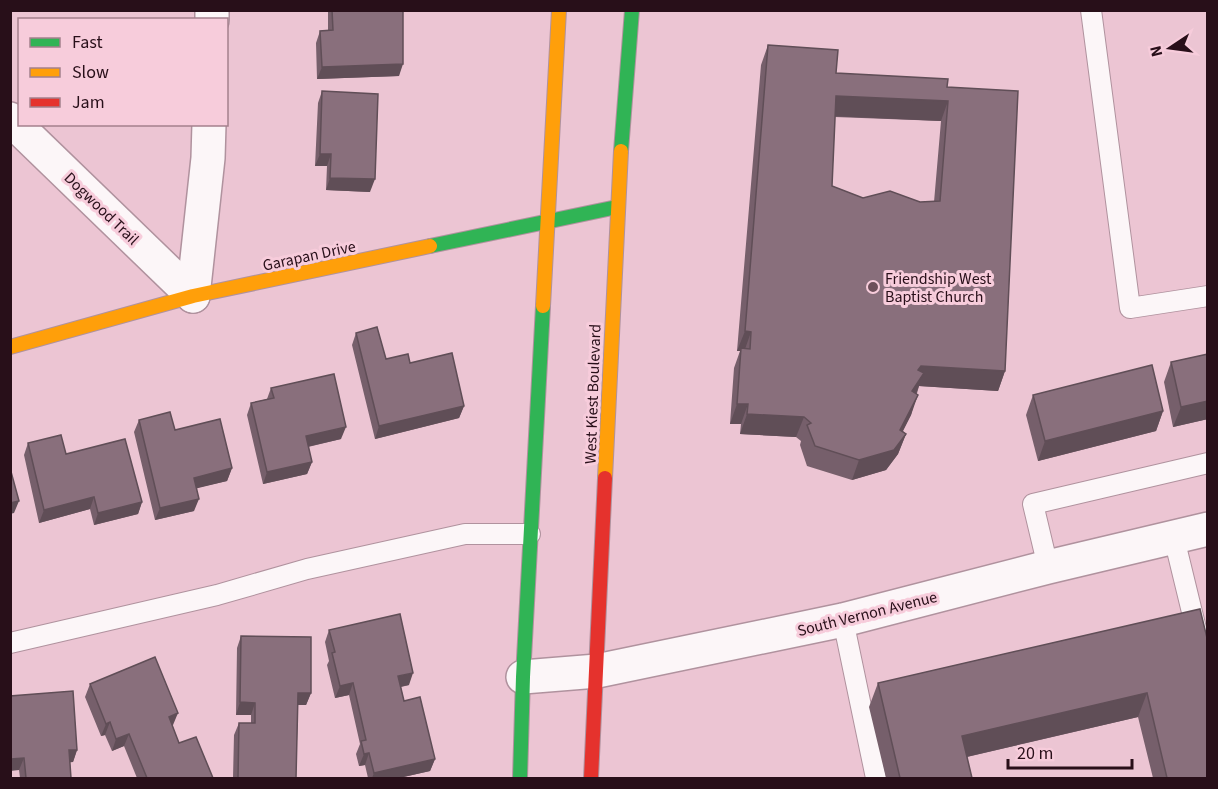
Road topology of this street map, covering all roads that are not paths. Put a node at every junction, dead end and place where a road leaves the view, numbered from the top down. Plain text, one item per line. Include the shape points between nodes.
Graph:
1 (559, 10) edge
2 (632, 10) edge
3 (1091, 10) edge
4 (10, 119) edge
5 (208, 126) edge
6 (617, 207) junction
7 (547, 223) junction
8 (193, 296) junction
9 (1208, 296) edge
10 (10, 347) edge
11 (1208, 463) edge
12 (1208, 530) edge
13 (530, 534) junction
14 (1174, 538) junction
15 (1048, 567) junction
16 (843, 620) junction
17 (10, 643) edge
18 (597, 671) junction
19 (523, 677) junction
20 (1208, 678) edge
21 (520, 778) edge
22 (591, 778) edge
23 (876, 778) edge

1 - 7 main road
2 - 6 main road, West Kiest Boulevard
3 - 9 lane via 1130,308
4 - 8 street, Dogwood Trail
5 - 8 street
6 - 7 main road, Garapan Drive
6 - 18 main road, West Kiest Boulevard
7 - 8 main road, Garapan Drive
7 - 13 main road
8 - 10 main road, Garapan Drive
11 - 15 lane via 1033,504
12 - 14 street, South Vernon Avenue
13 - 17 lane via 465,534 307,568 217,595
13 - 19 main road
14 - 15 street, South Vernon Avenue
14 - 20 lane
15 - 16 street, South Vernon Avenue
16 - 18 street, South Vernon Avenue
16 - 23 lane
18 - 19 street, South Vernon Avenue
18 - 22 main road, West Kiest Boulevard
19 - 21 main road

